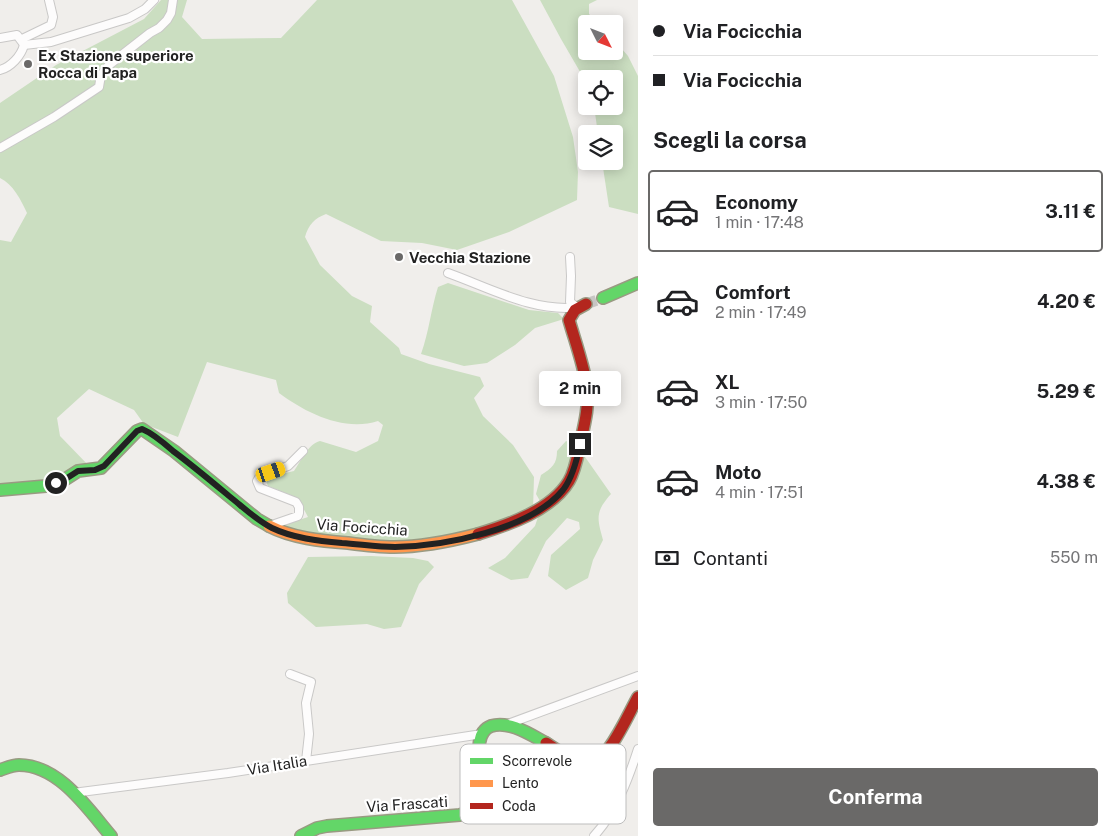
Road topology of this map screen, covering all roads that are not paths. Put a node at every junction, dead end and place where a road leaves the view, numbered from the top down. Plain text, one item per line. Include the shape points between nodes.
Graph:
1 (49, 0) edge
2 (154, 0) edge
3 (173, 0) edge
4 (0, 38) edge
5 (23, 42) junction
6 (0, 70) edge
7 (0, 148) edge
8 (570, 257) dead end
9 (448, 273) dead end
10 (638, 283) edge
11 (603, 298) tunnel mouth
12 (582, 306) junction
13 (303, 451) dead end
14 (0, 490) edge
15 (269, 526) junction
16 (290, 674) dead end
17 (638, 676) edge
18 (638, 696) edge
19 (505, 725) junction
20 (482, 734) junction
21 (481, 744) edge
22 (546, 744) edge
23 (611, 744) edge
24 (638, 749) edge
25 (306, 761) junction
26 (0, 770) edge
27 (626, 782) edge
28 (73, 793) junction
29 (460, 815) edge
30 (604, 824) edge
31 (111, 836) edge
32 (301, 836) edge
33 (594, 836) edge

1 - 5 street via 53,17 51,24
2 - 5 street via 146,9 129,18 51,42
3 - 7 street via 167,20 109,65 101,75 99,87
4 - 5 street via 14,35
5 - 6 street via 21,53
8 - 12 street via 570,302
9 - 12 street via 530,304 566,308
10 - 11 street
12 - 15 street, Via Focicchia via 572,312 570,320 587,386 588,410 571,477 561,492 544,506 498,528 447,541 408,546 381,547 323,541 292,535
13 - 15 street via 288,466 260,476 257,481 260,488 296,502 299,507 300,513 294,518
14 - 15 street, Via Focicchia via 48,485 78,471 101,468 142,429
16 - 25 street via 311,682 306,703 309,734
17 - 19 street
18 - 23 street
19 - 20 street via 492,726
19 - 22 street
20 - 21 street, Via Frascati
20 - 25 street, Via Italia
24 - 27 street
25 - 28 street, Via Italia
26 - 28 street via 17,766 38,768 54,776
28 - 31 street
29 - 32 street, Via Frascati via 333,825 316,828
30 - 33 street

